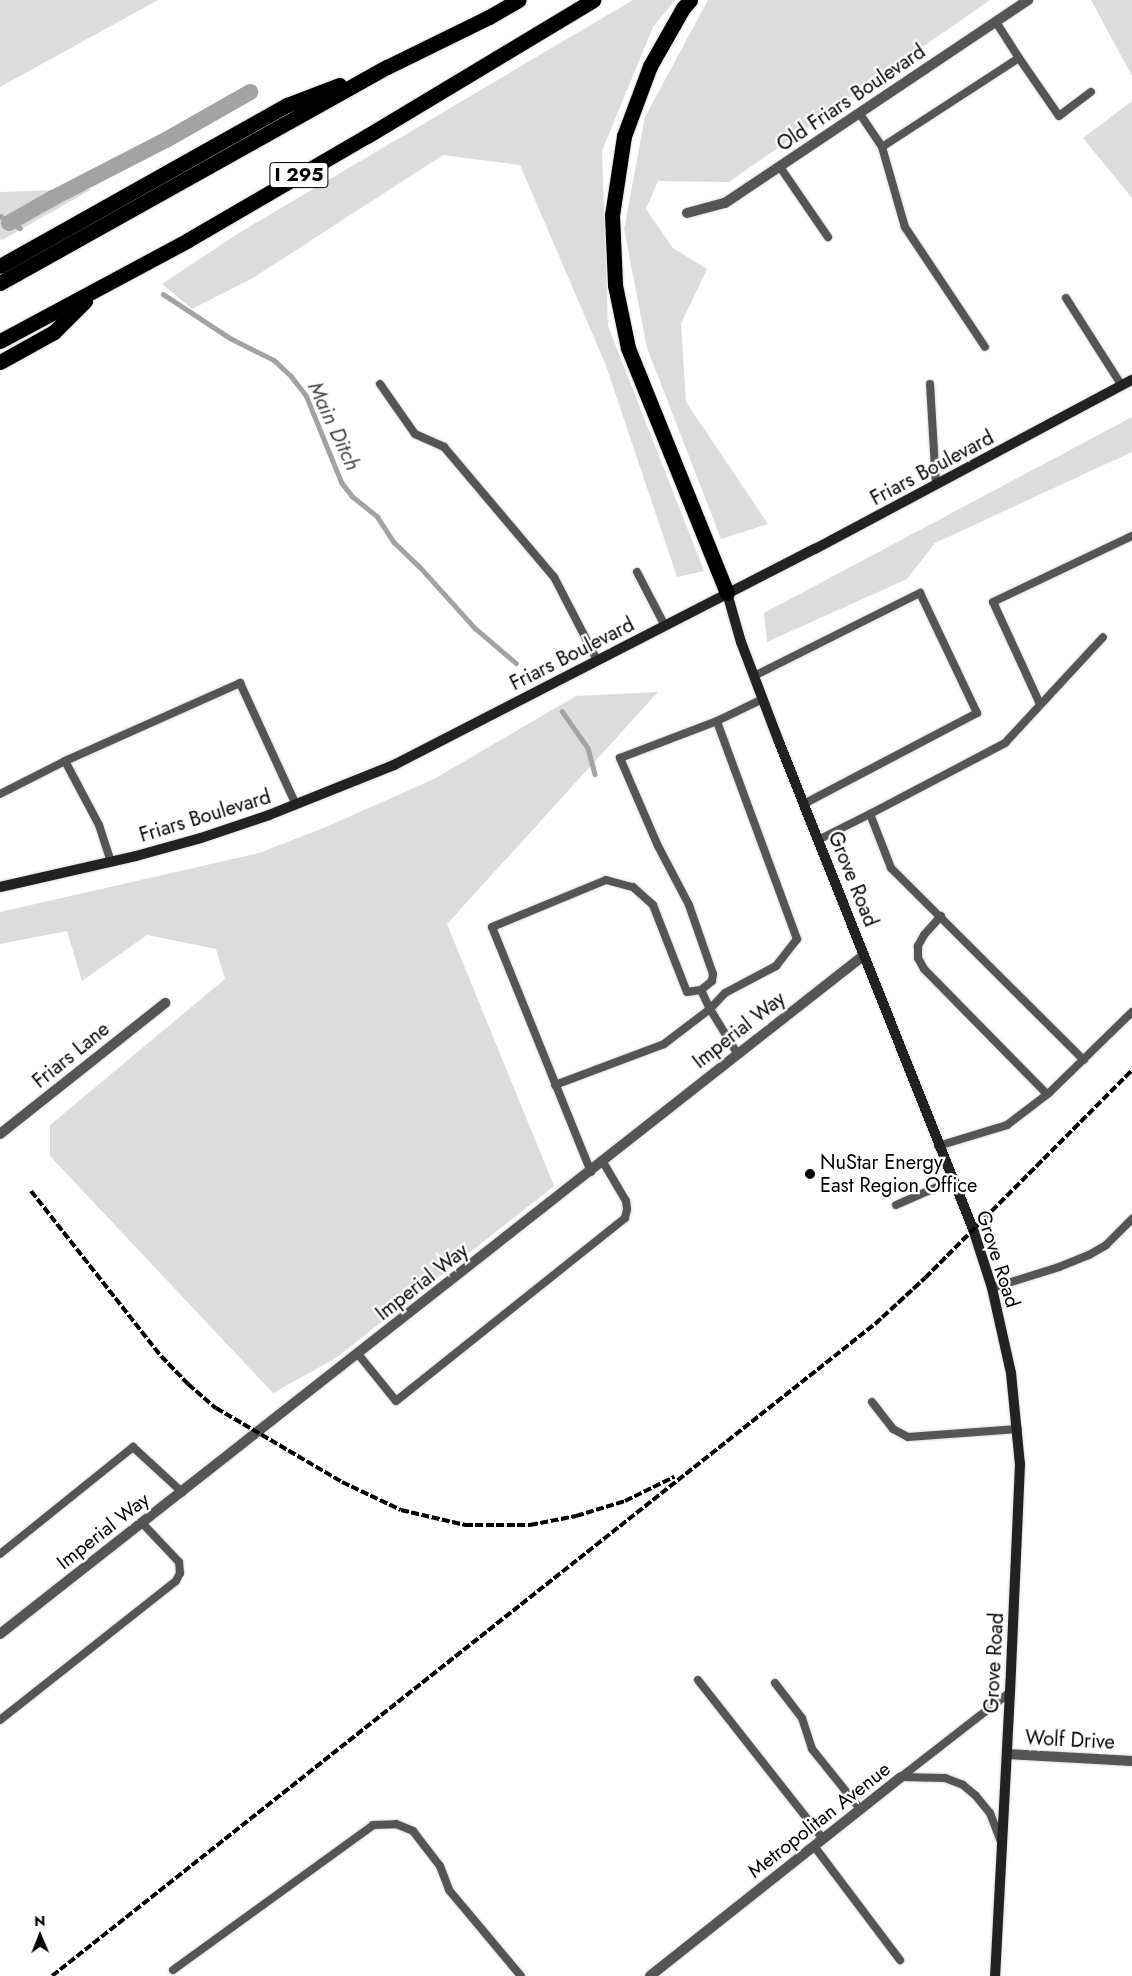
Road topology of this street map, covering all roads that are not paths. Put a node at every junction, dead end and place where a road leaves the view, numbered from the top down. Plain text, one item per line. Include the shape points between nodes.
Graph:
1 (518, 0) edge
2 (593, 0) edge
3 (690, 0) edge
4 (1028, 0) edge
5 (996, 22) junction
6 (1019, 58) junction
7 (387, 67) junction
8 (1091, 92) dead end
9 (860, 114) junction
10 (882, 147) junction
11 (780, 167) junction
12 (687, 213) dead end
13 (828, 237) dead end
14 (0, 266) edge
15 (0, 283) edge
16 (97, 289) junction
17 (1066, 298) dead end
18 (0, 341) edge
19 (985, 347) dead end
20 (0, 362) edge
21 (1132, 380) edge
22 (380, 384) dead end
23 (930, 384) dead end
24 (1122, 386) junction
25 (936, 485) junction
26 (1132, 536) edge
27 (637, 572) dead end
28 (727, 593) junction
29 (665, 626) junction
30 (1103, 637) dead end
31 (597, 660) junction
32 (754, 676) junction
33 (763, 699) junction
34 (1040, 704) junction
35 (717, 721) junction
36 (65, 761) junction
37 (0, 794) edge
38 (804, 804) junction
39 (296, 805) junction
40 (870, 814) junction
41 (818, 840) junction
42 (111, 861) junction
43 (0, 886) edge
44 (941, 916) junction
45 (864, 955) junction
46 (701, 990) junction
47 (165, 1003) dead end
48 (710, 1009) junction
49 (1132, 1012) edge
50 (737, 1054) junction
51 (1084, 1060) junction
52 (555, 1085) junction
53 (1047, 1094) junction
54 (0, 1134) edge
55 (938, 1146) junction
56 (603, 1162) junction
57 (591, 1172) junction
58 (953, 1180) junction
59 (896, 1205) dead end
60 (1132, 1219) edge
61 (992, 1288) junction
62 (358, 1354) junction
63 (872, 1402) dead end
64 (1018, 1429) junction
65 (182, 1492) junction
66 (142, 1523) junction
67 (0, 1554) edge
68 (0, 1634) edge
69 (698, 1680) dead end
70 (775, 1683) dead end
71 (1010, 1692) junction
72 (0, 1720) edge
73 (1007, 1754) junction
74 (1132, 1761) edge
75 (901, 1777) junction
76 (860, 1809) junction
77 (823, 1839) junction
78 (1002, 1844) junction
79 (814, 1846) junction
80 (900, 1960) dead end
81 (173, 1970) dead end
82 (521, 1976) edge
83 (650, 1976) edge
84 (995, 1976) edge

1 - 7 highway, I 295
2 - 16 highway, I 295 via 359,141
3 - 28 highway via 650,66 624,136 612,215 615,285 628,348
4 - 5 street, Old Friars Boulevard
5 - 6 lane
5 - 9 street, Old Friars Boulevard
6 - 8 lane via 1059,116
6 - 10 lane
7 - 14 highway via 287,105
7 - 15 highway, I 295
9 - 10 lane
9 - 11 street, Old Friars Boulevard
10 - 19 lane via 905,226
11 - 12 street, Old Friars Boulevard via 725,204
11 - 13 lane
16 - 18 highway, I 295
16 - 20 highway via 54,332
17 - 24 lane
21 - 24 main road, Friars Boulevard
22 - 31 lane via 415,434 444,446 554,577
23 - 25 lane
24 - 25 main road, Friars Boulevard
25 - 28 main road, Friars Boulevard
26 - 34 lane via 993,602
27 - 29 lane
28 - 29 main road, Friars Boulevard
28 - 32 main road, Grove Road
29 - 31 main road, Friars Boulevard
30 - 34 lane
31 - 39 main road, Friars Boulevard via 394,765
32 - 33 main road, Grove Road
32 - 38 lane via 920,593 977,713
33 - 35 lane
33 - 38 main road, Grove Road
34 - 40 lane via 1005,743
35 - 46 lane via 620,758 658,846 689,905 713,974 712,981
35 - 48 lane via 797,939 776,966 725,993
36 - 37 lane
36 - 39 lane via 240,683
36 - 42 lane via 99,825
38 - 41 main road, Grove Road
39 - 42 main road, Friars Boulevard via 201,838
40 - 41 lane
40 - 44 lane via 891,868
41 - 45 main road, Grove Road
42 - 43 main road, Friars Boulevard
44 - 51 lane
44 - 53 lane via 918,946 918,958 924,969
45 - 50 street, Imperial Way
45 - 55 main road, Grove Road
46 - 48 lane
46 - 52 lane via 687,992 653,905 634,887 606,880 492,927
47 - 54 street, Friars Lane
48 - 50 lane
48 - 52 lane via 664,1044
49 - 51 lane
50 - 56 street, Imperial Way
51 - 53 lane
52 - 57 lane
53 - 55 lane via 1007,1125
55 - 58 main road, Grove Road
56 - 57 street, Imperial Way
56 - 62 lane via 626,1201 625,1218 396,1401
57 - 62 street, Imperial Way
58 - 59 lane
58 - 61 main road, Grove Road
60 - 61 lane via 1106,1245 1089,1255
61 - 64 main road, Grove Road via 1011,1373
62 - 65 street, Imperial Way
63 - 64 lane via 893,1428 908,1436
64 - 71 main road, Grove Road via 1020,1464
65 - 66 street, Imperial Way
65 - 67 lane via 133,1447
66 - 68 street, Imperial Way
66 - 72 lane via 179,1562 180,1573 176,1581
69 - 77 lane
70 - 76 lane via 802,1718 812,1749
71 - 73 main road, Grove Road
71 - 75 lane, Metropolitan Avenue
73 - 74 street, Wolf Drive
73 - 78 main road, Grove Road
75 - 76 street, Metropolitan Avenue
75 - 78 lane via 946,1778 963,1785 990,1813
76 - 77 street, Metropolitan Avenue
77 - 79 street, Metropolitan Avenue
78 - 84 main road, Grove Road
79 - 80 lane
79 - 83 street, Metropolitan Avenue
81 - 82 lane via 373,1825 396,1824 413,1831 440,1866 449,1890

